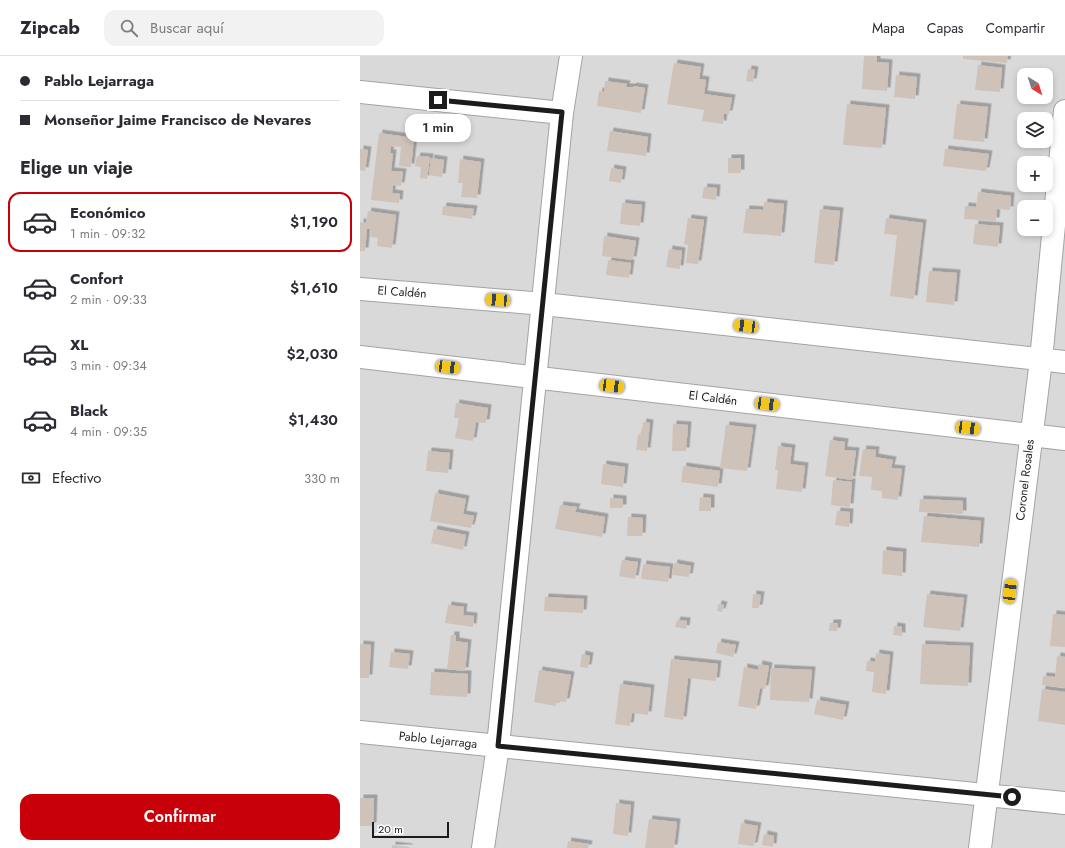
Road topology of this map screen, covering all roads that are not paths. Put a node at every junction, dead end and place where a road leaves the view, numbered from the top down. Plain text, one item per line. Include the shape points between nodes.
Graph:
1 (571, 56) edge
2 (360, 92) edge
3 (562, 112) junction
4 (1065, 112) edge
5 (360, 289) edge
6 (544, 304) junction
7 (360, 357) edge
8 (1041, 360) junction
9 (1065, 362) edge
10 (535, 377) junction
11 (1030, 435) junction
12 (1065, 440) edge
13 (360, 732) edge
14 (498, 746) junction
15 (985, 794) junction
16 (1065, 803) edge
17 (483, 848) edge
18 (980, 848) edge

1 - 3 street
2 - 3 street
3 - 6 street
4 - 8 street, Coronel Rosales
5 - 6 street, El Caldén
6 - 8 street, El Caldén
6 - 10 street
7 - 10 street, El Caldén
8 - 9 street, El Caldén
8 - 11 street, Coronel Rosales
10 - 11 street, El Caldén
10 - 14 street
11 - 12 street, El Caldén
11 - 15 street, Coronel Rosales
13 - 14 street, Pablo Lejarraga
14 - 15 street, Pablo Lejarraga
14 - 17 street
15 - 16 street, Pablo Lejarraga
15 - 18 street, Coronel Rosales

